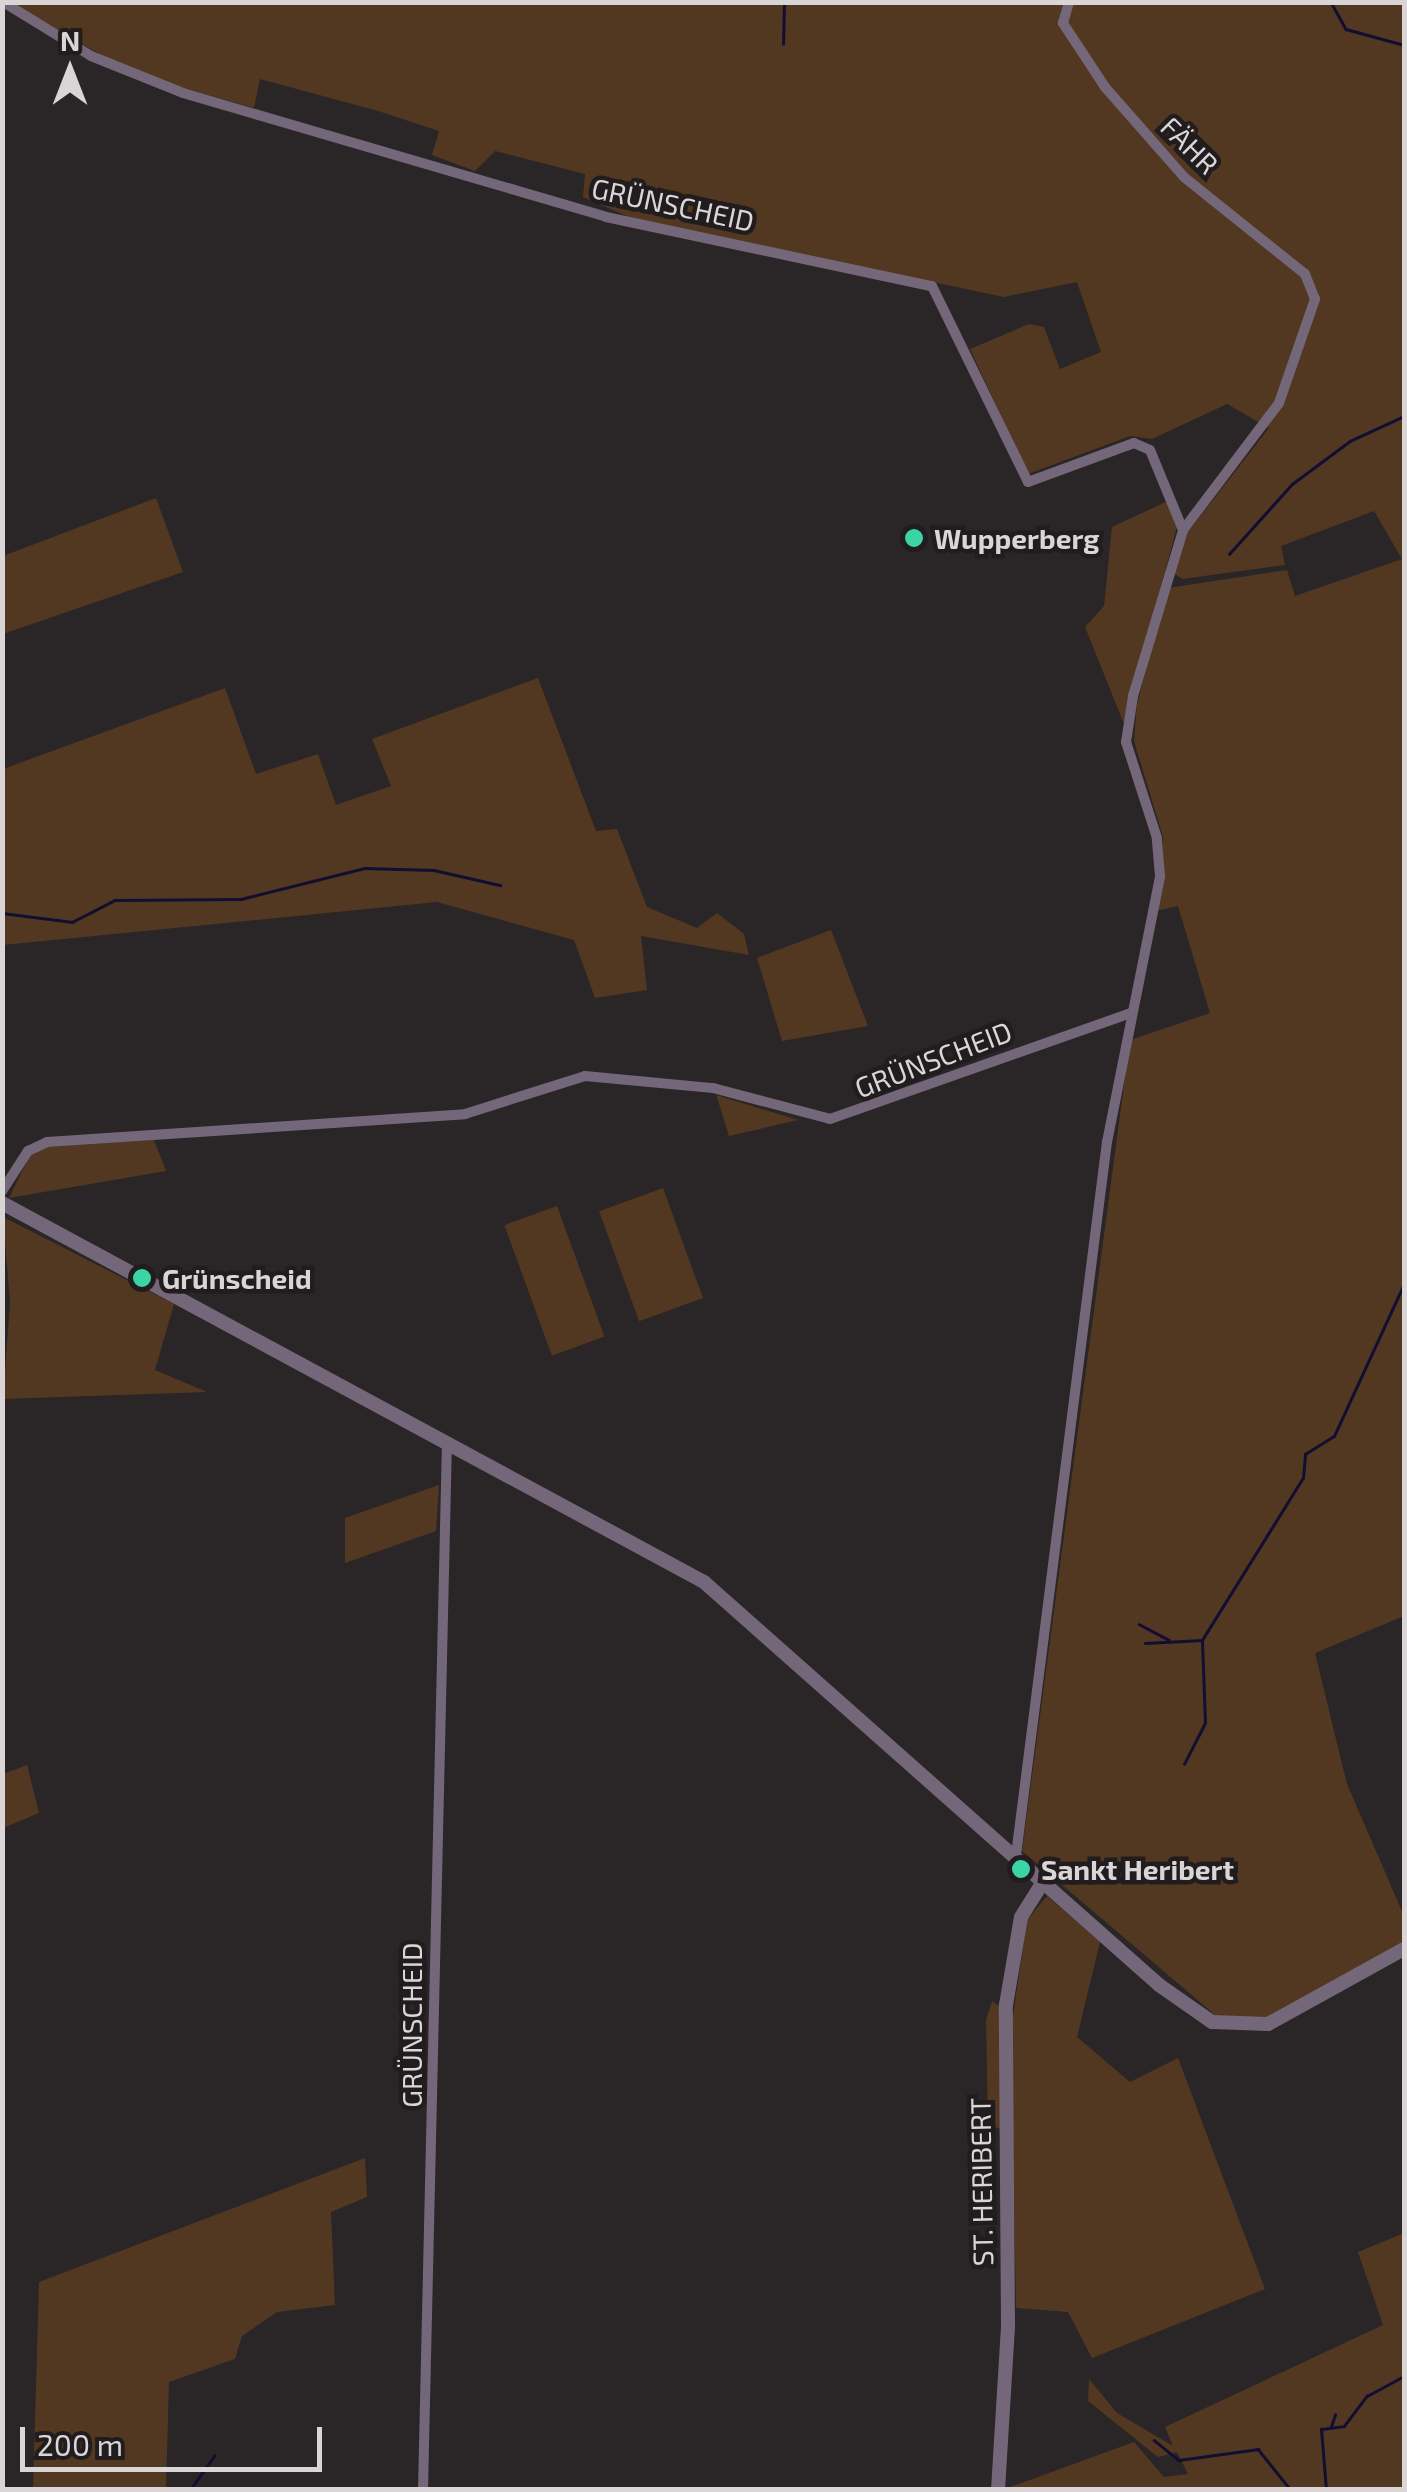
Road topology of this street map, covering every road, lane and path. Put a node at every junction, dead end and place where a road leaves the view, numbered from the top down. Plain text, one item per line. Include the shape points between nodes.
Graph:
1 (3, 2) edge
2 (1068, 2) edge
3 (1183, 530) junction
4 (1131, 1013) junction
5 (2, 1191) edge
6 (2, 1203) edge
7 (447, 1441) junction
8 (1016, 1856) junction
9 (1044, 1882) junction
10 (1404, 1950) edge
11 (423, 2490) edge
12 (998, 2490) edge

1 - 3 street, GRÜNSCHEID via 91,56 183,93 606,218 932,286 1028,482 1134,443 1150,450
2 - 3 street, FÄHR via 1063,23 1105,87 1184,177 1296,265 1315,299 1279,403
3 - 4 street via 1126,742 1158,838 1160,876
4 - 5 street, GRÜNSCHEID via 830,1119 713,1088 585,1076 466,1114 47,1142 28,1151
4 - 8 street
6 - 7 street
7 - 8 street via 704,1582
7 - 11 street, GRÜNSCHEID
8 - 9 street
9 - 10 street via 1212,2022 1268,2024
9 - 12 street, ST. HERIBERT via 1021,1917 1006,2005 1007,2376

